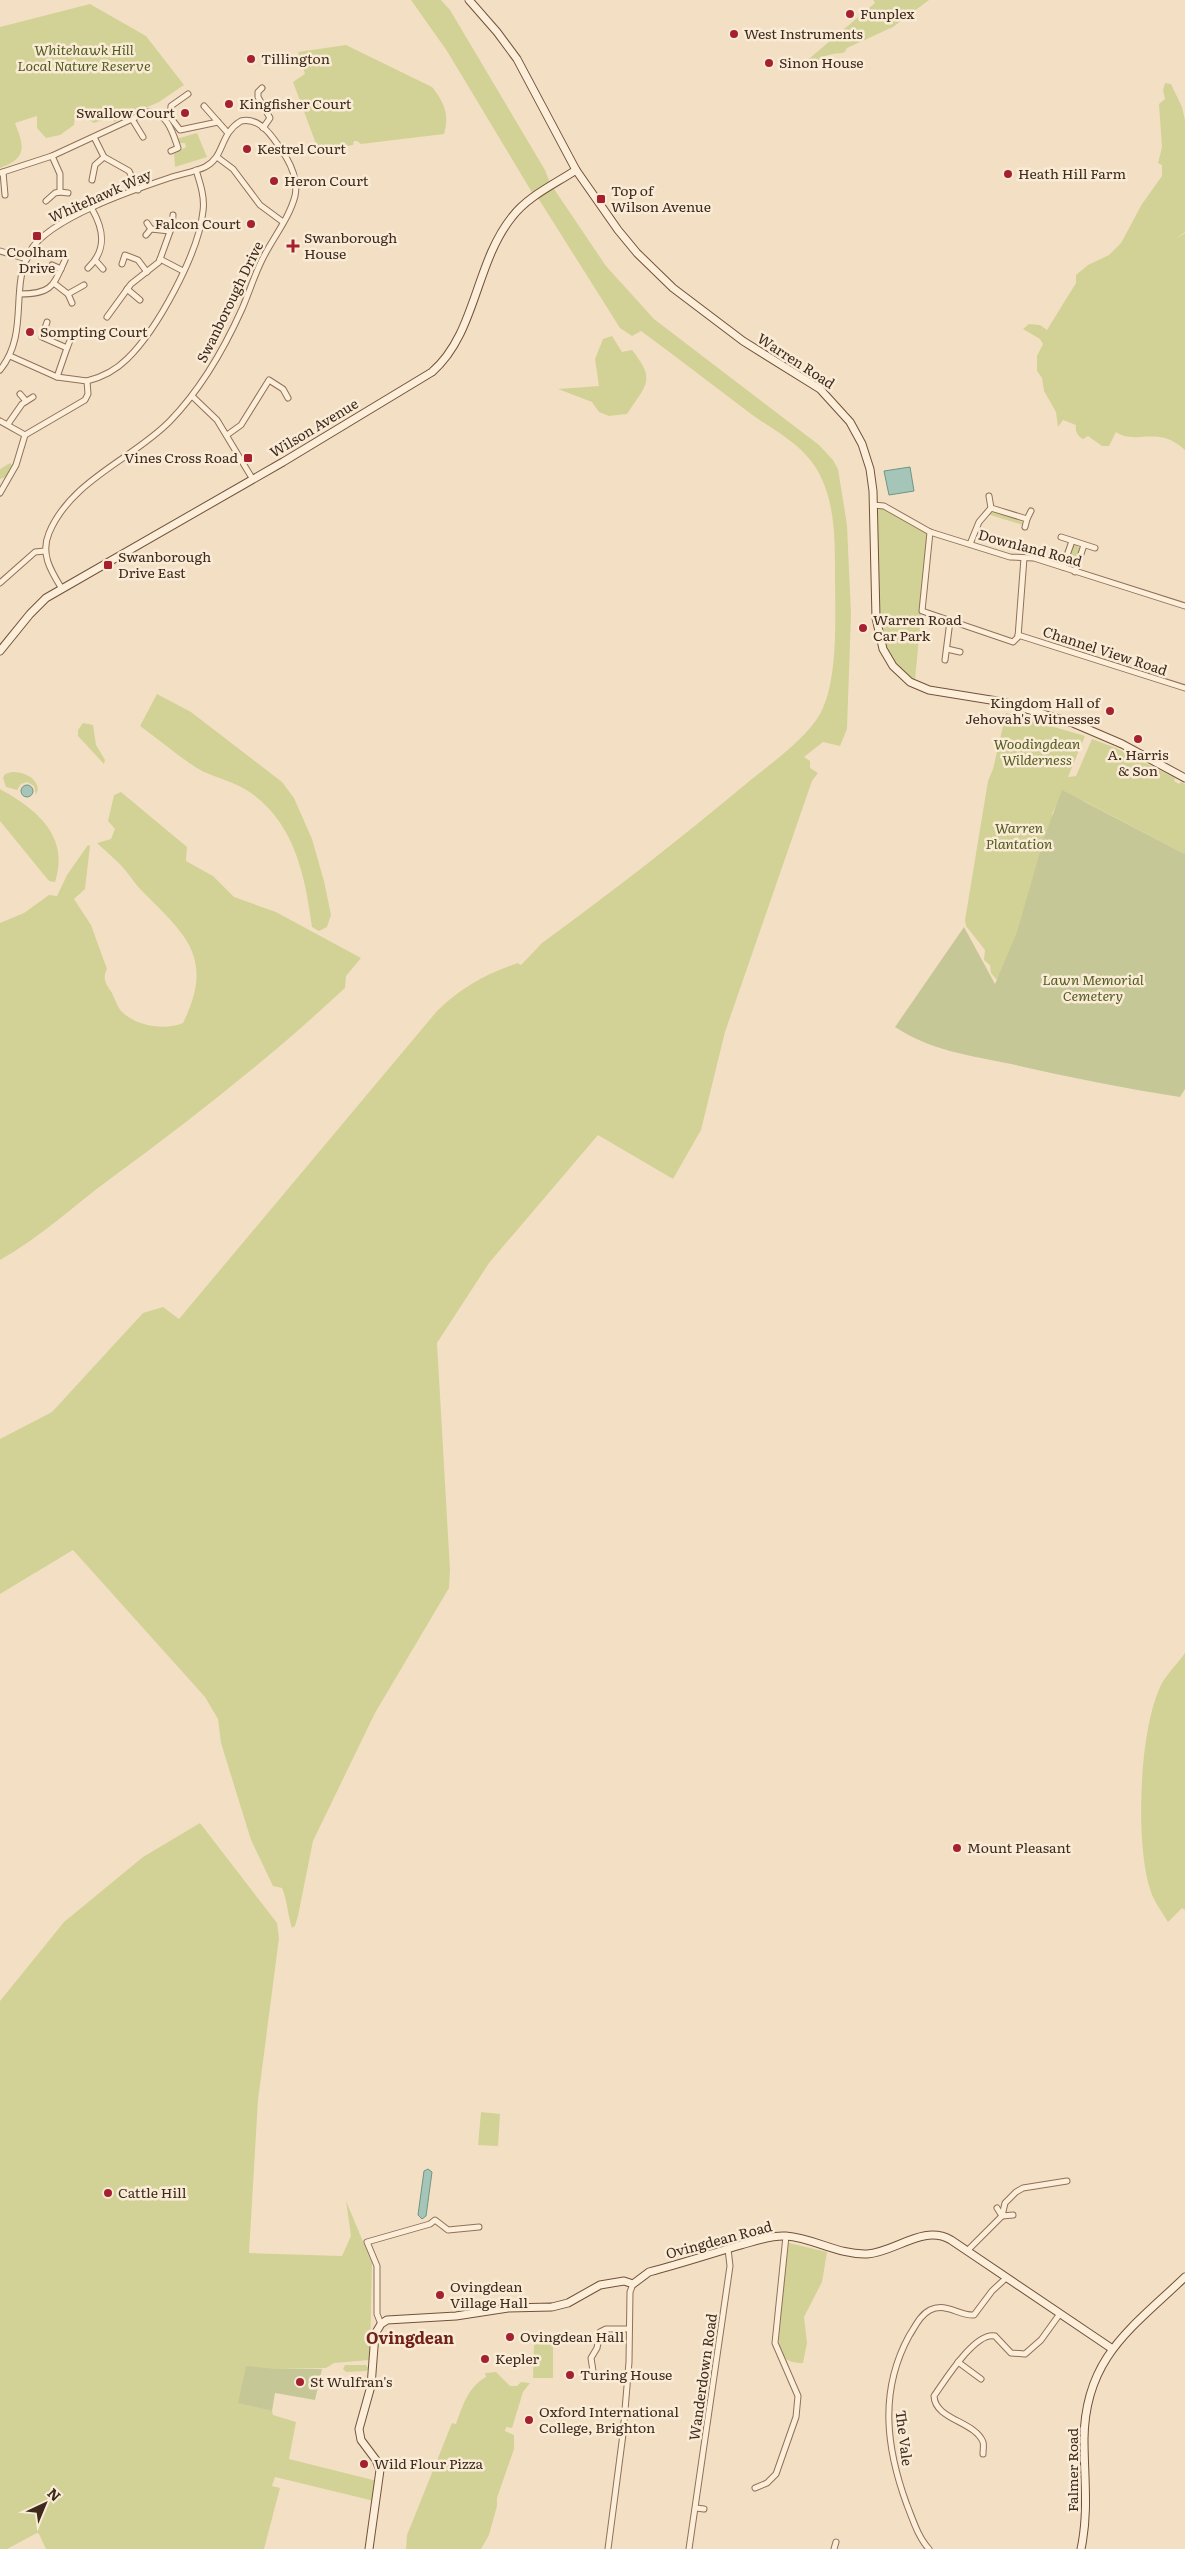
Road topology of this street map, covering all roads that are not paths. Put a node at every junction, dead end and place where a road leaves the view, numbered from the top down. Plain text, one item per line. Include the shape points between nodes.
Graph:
1 (469, 0) edge
2 (262, 88) dead end
3 (188, 94) dead end
4 (204, 106) dead end
5 (132, 118) junction
6 (218, 122) junction
7 (263, 128) junction
8 (228, 132) junction
9 (94, 137) junction
10 (142, 137) dead end
11 (184, 146) dead end
12 (178, 148) junction
13 (171, 151) dead end
14 (52, 156) junction
15 (104, 157) junction
16 (217, 157) junction
17 (196, 170) junction
18 (576, 170) junction
19 (1, 173) edge
20 (92, 180) dead end
21 (138, 190) junction
22 (60, 192) junction
23 (68, 193) dead end
24 (5, 195) dead end
25 (46, 201) dead end
26 (92, 209) junction
27 (173, 215) dead end
28 (284, 222) junction
29 (146, 223) dead end
30 (151, 229) junction
31 (170, 231) junction
32 (146, 236) dead end
33 (0, 251) edge
34 (27, 259) junction
35 (160, 259) junction
36 (65, 260) dead end
37 (96, 261) junction
38 (122, 264) dead end
39 (52, 265) dead end
40 (88, 268) dead end
41 (61, 269) junction
42 (103, 269) dead end
43 (183, 271) junction
44 (147, 272) junction
45 (55, 284) junction
46 (84, 285) dead end
47 (127, 289) junction
48 (20, 294) junction
49 (68, 294) junction
50 (140, 300) dead end
51 (72, 303) dead end
52 (107, 317) dead end
53 (46, 322) dead end
54 (71, 338) dead end
55 (67, 348) junction
56 (10, 356) junction
57 (0, 370) edge
58 (273, 374) dead end
59 (56, 377) junction
60 (269, 380) junction
61 (87, 381) junction
62 (20, 394) dead end
63 (192, 396) junction
64 (32, 397) dead end
65 (288, 398) dead end
66 (26, 401) junction
67 (0, 420) edge
68 (8, 424) junction
69 (25, 435) junction
70 (227, 435) junction
71 (252, 478) junction
72 (0, 493) edge
73 (990, 496) dead end
74 (873, 505) junction
75 (991, 508) junction
76 (1031, 511) dead end
77 (1027, 518) junction
78 (1025, 527) dead end
79 (930, 532) junction
80 (1061, 537) dead end
81 (1072, 541) junction
82 (970, 544) junction
83 (1084, 545) junction
84 (1095, 548) dead end
85 (45, 551) junction
86 (1024, 558) junction
87 (1063, 567) junction
88 (1075, 572) junction
89 (1, 579) edge
90 (62, 589) junction
91 (1185, 606) edge
92 (950, 621) junction
93 (1018, 635) junction
94 (947, 649) junction
95 (0, 651) edge
96 (958, 653) dead end
97 (945, 660) dead end
98 (1185, 688) edge
99 (1185, 778) edge
100 (1054, 2176) dead end
101 (1067, 2181) dead end
102 (1055, 2182) junction
103 (997, 2208) dead end
104 (1002, 2216) junction
105 (1013, 2216) dead end
106 (479, 2227) dead end
107 (786, 2236) junction
108 (728, 2249) junction
109 (966, 2251) junction
110 (1006, 2278) junction
111 (1185, 2278) edge
112 (633, 2284) junction
113 (1059, 2315) junction
114 (381, 2324) junction
115 (629, 2329) junction
116 (1111, 2348) junction
117 (958, 2362) junction
118 (593, 2371) dead end
119 (981, 2379) dead end
120 (983, 2454) dead end
121 (755, 2488) dead end
122 (696, 2508) junction
123 (704, 2509) dead end
124 (836, 2542) dead end
125 (369, 2549) edge
126 (608, 2549) edge
127 (689, 2549) edge
128 (834, 2549) edge
129 (927, 2549) edge
130 (1081, 2549) edge

1 - 18 street, Warren Road via 521,65
2 - 7 street via 258,97 270,118
3 - 6 street via 171,106 170,117 180,130
4 - 6 street
5 - 9 street
5 - 10 street
5 - 12 street via 146,112 157,113 169,125
6 - 8 street
7 - 8 street via 246,120
7 - 28 street, Swanborough Drive via 288,161 296,179 295,197
8 - 16 street
9 - 14 street
9 - 15 street
11 - 12 street
12 - 13 street
14 - 19 street
14 - 22 street via 60,174
15 - 20 street via 95,165
15 - 21 street via 129,171
16 - 17 street, Whitehawk Way
16 - 28 street via 233,169 260,205
17 - 21 street, Whitehawk Way
17 - 43 street via 203,211
18 - 71 street, Wilson Avenue via 524,204 507,224 480,277 461,332 442,363 417,382
18 - 74 street, Warren Road via 618,230 658,274 743,341 805,378 836,404 854,428 864,449 870,469
19 - 24 street
21 - 26 street, Whitehawk Way
22 - 23 street
22 - 25 street
26 - 34 street, Whitehawk Way via 47,232 32,248
26 - 37 street via 103,238
27 - 31 street
28 - 63 street, Swanborough Drive via 261,261 221,349
29 - 30 street
30 - 31 street
30 - 32 street
31 - 35 street
33 - 34 street
34 - 48 street, Whitehawk Way
35 - 43 street
35 - 44 street
36 - 41 street
37 - 40 street
37 - 42 street
38 - 44 street via 125,256 138,260
39 - 41 street
41 - 45 street
43 - 61 street via 163,310 131,355 114,370
44 - 47 street
45 - 48 street via 43,292
45 - 49 street
46 - 49 street
47 - 50 street
47 - 52 street
48 - 56 street, Whitehawk Way via 17,332
49 - 51 street
53 - 55 street via 42,337
54 - 55 street
55 - 59 street
56 - 57 street, Whitehawk Way
56 - 59 street
58 - 60 street
59 - 61 street
60 - 65 street via 282,388
60 - 70 street via 241,425
61 - 69 street via 85,400
62 - 66 street
63 - 70 street via 211,413
63 - 85 street, Swanborough Drive via 156,434 77,494 55,521
64 - 66 street
66 - 68 street
67 - 68 street
68 - 69 street
69 - 72 street via 16,465
70 - 71 street
71 - 90 street, Wilson Avenue
73 - 75 street
74 - 79 street, Downland Road via 884,506
74 - 99 street, Warren Road via 879,633 885,653 902,676 928,690 997,701 1063,720 1111,739
75 - 77 street
75 - 82 street via 979,522
76 - 77 street
77 - 78 street
79 - 82 street, Downland Road
79 - 92 street via 922,612
80 - 81 street
81 - 83 street
81 - 87 street
82 - 86 street, Downland Road
83 - 84 street
83 - 88 street
85 - 89 street via 35,552
85 - 90 street
86 - 87 street, Downland Road
86 - 93 street
87 - 88 street, Downland Road
88 - 91 street, Downland Road
90 - 95 street, Wilson Avenue via 38,605
92 - 93 street via 1012,642
92 - 94 street
93 - 98 street, Channel View Road
94 - 96 street
94 - 97 street
100 - 102 street
101 - 102 street
102 - 104 street via 1019,2190 1005,2203
103 - 104 street
104 - 105 street
104 - 109 street
106 - 114 street via 448,2230 435,2220 367,2242 377,2266 377,2314
107 - 108 street, Ovingdean Road
107 - 109 street, Ovingdean Road via 842,2252 868,2254 933,2235 948,2238
107 - 121 street via 775,2343 798,2396 796,2417 776,2474 767,2484
108 - 112 street, Ovingdean Road via 649,2272
108 - 122 street, Wanderdown Road via 730,2266
109 - 110 street, Ovingdean Road
110 - 113 street, Ovingdean Road
110 - 129 street, The Vale via 974,2315 945,2307 924,2314 904,2345 894,2371 888,2414 892,2456 907,2504
111 - 116 street, Falmer Road
112 - 114 street via 624,2281 600,2285 568,2303 552,2307 387,2320
112 - 115 street
113 - 116 street, Ovingdean Road
113 - 117 street via 1041,2340 1024,2354 1011,2354 992,2335 964,2354
114 - 125 street via 375,2338 371,2386 359,2429 361,2440 380,2470
115 - 118 street via 601,2330 596,2351 588,2357
115 - 126 street via 623,2434
116 - 130 street, Falmer Road via 1094,2382 1086,2421 1086,2509
117 - 119 street
117 - 120 street via 934,2396 934,2402 976,2433 983,2442
122 - 123 street
122 - 127 street, Wanderdown Road
124 - 128 street

